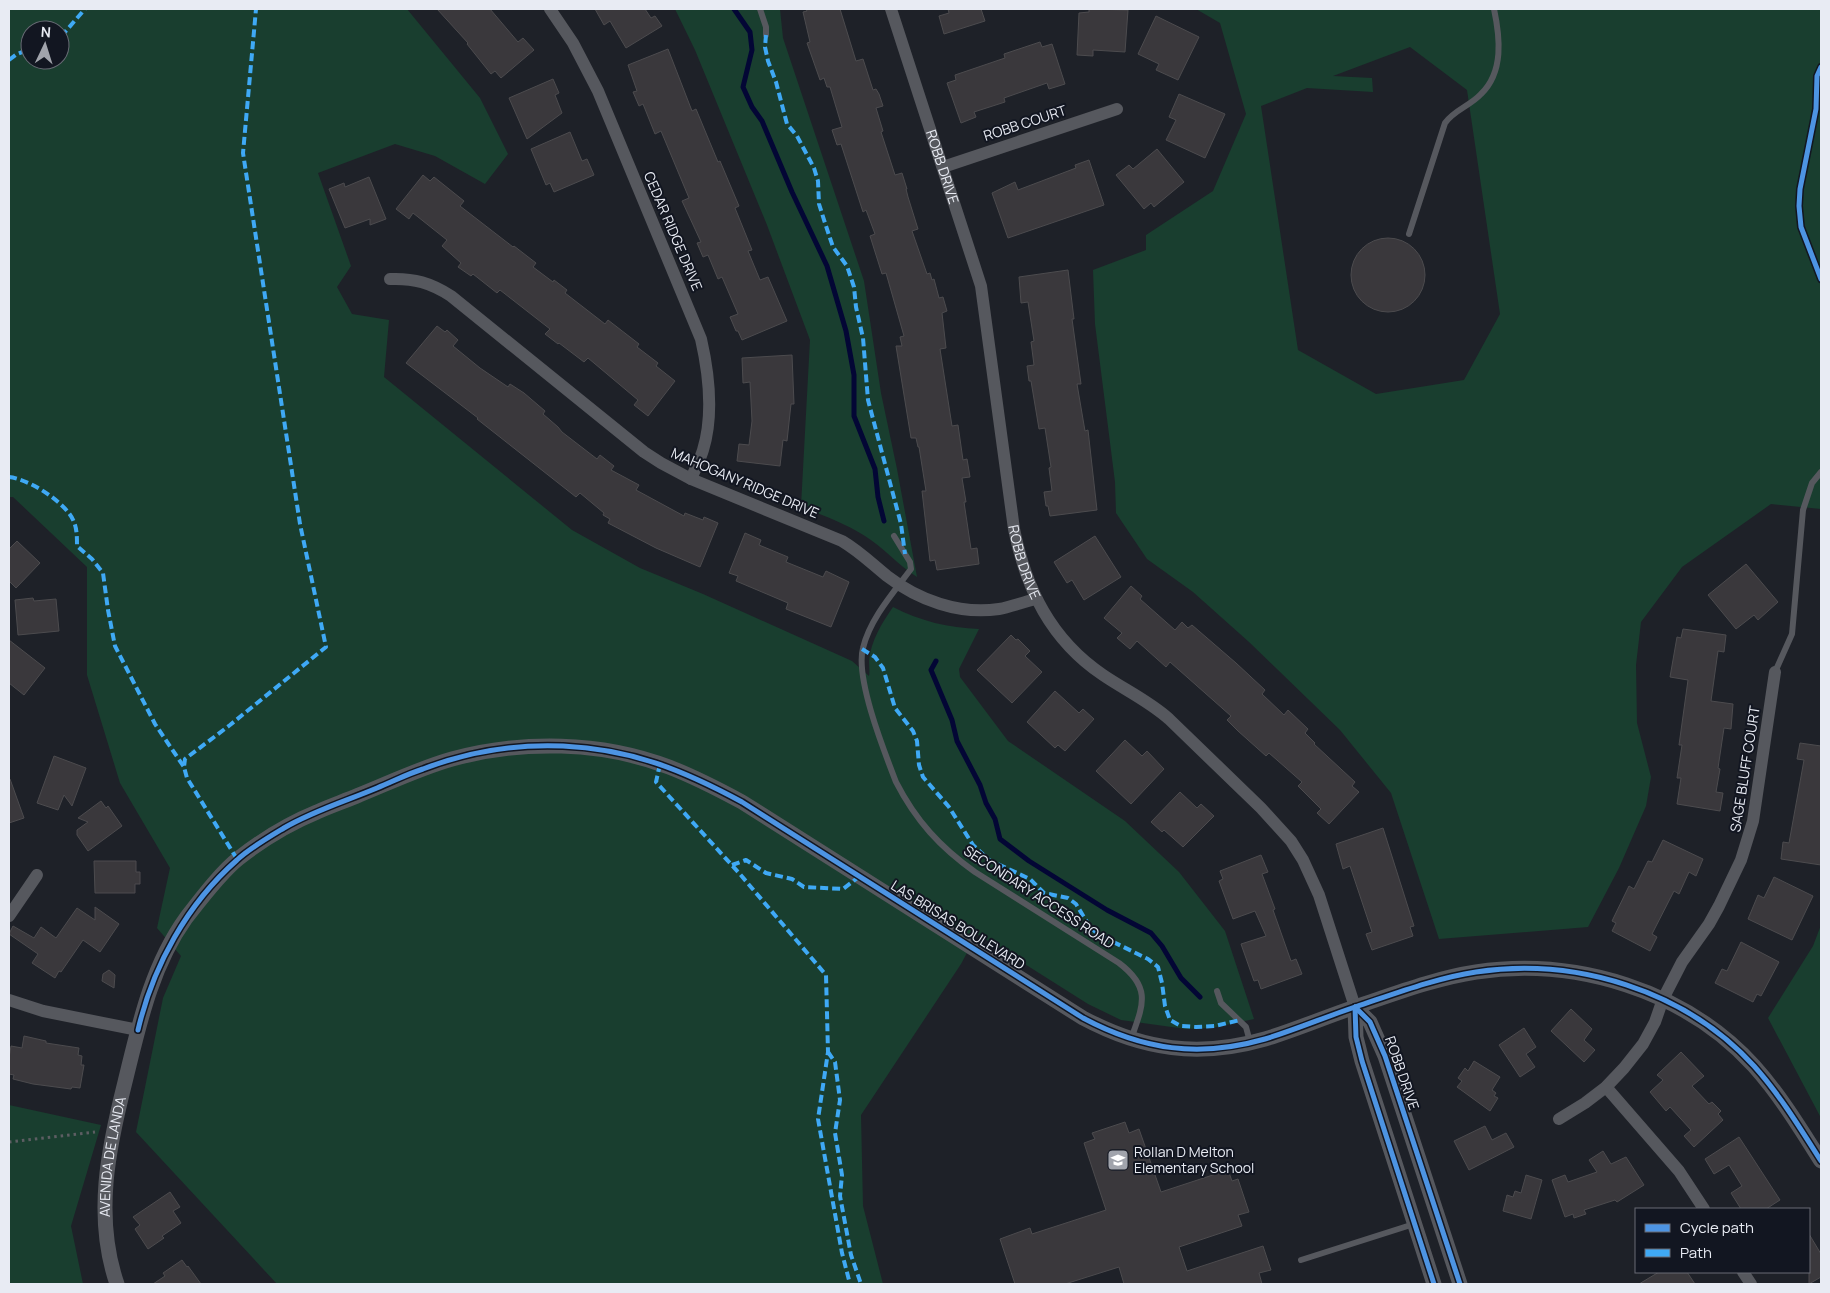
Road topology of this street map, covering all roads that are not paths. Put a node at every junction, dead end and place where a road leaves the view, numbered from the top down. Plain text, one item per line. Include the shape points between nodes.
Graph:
1 (550, 9) edge
2 (760, 9) edge
3 (891, 9) edge
4 (1494, 9) edge
5 (766, 35) dead end
6 (1117, 109) dead end
7 (943, 166) junction
8 (1409, 234) dead end
9 (390, 278) dead end
10 (1821, 472) edge
11 (691, 478) junction
12 (894, 536) dead end
13 (899, 584) junction
14 (1036, 599) junction
15 (1775, 672) joint
16 (37, 875) dead end
17 (9, 916) edge
18 (1217, 990) dead end
19 (1662, 999) junction
20 (9, 1000) edge
21 (1355, 1007) junction
22 (138, 1030) junction
23 (1130, 1040) junction
24 (1250, 1042) junction
25 (1606, 1087) junction
26 (1559, 1119) dead end
27 (1821, 1161) edge
28 (1703, 1208) edge
29 (1415, 1224) junction
30 (1301, 1260) dead end
31 (1744, 1273) edge
32 (117, 1284) edge
33 (1434, 1284) edge
34 (1460, 1284) edge
35 (1751, 1284) edge

1 - 11 street, CEDAR RIDGE DRIVE via 573,43 598,91 701,338 708,378 707,422 703,449
2 - 5 lane
3 - 7 street, ROBB DRIVE
4 - 8 lane via 1500,44 1497,66 1490,84 1451,115 1445,124
6 - 7 street, ROBB COURT
7 - 14 street, ROBB DRIVE via 981,286 1014,529 1024,570
9 - 11 street, MAHOGANY RIDGE DRIVE via 420,280 451,296 644,452
10 - 15 lane via 1812,483 1803,510 1792,634
11 - 13 street, MAHOGANY RIDGE DRIVE via 842,541
12 - 13 lane, SECONDARY ACCESS ROAD via 911,569
13 - 14 street, MAHOGANY RIDGE DRIVE via 926,599 968,609 999,609
13 - 23 lane, SECONDARY ACCESS ROAD via 867,635 861,663 863,681 896,782 932,836 956,858 1135,977 1142,1001
14 - 21 street, ROBB DRIVE via 1058,634 1086,663 1169,719 1292,841 1319,895
15 - 19 street, SAGE BLUFF COURT via 1749,840 1716,912 1682,962
16 - 17 street
18 - 24 lane via 1222,1003 1246,1028
19 - 21 street, LAS BRISAS BOULEVARD via 1624,983 1586,974 1547,968 1510,968 1444,979
19 - 25 street, SAGE BLUFF COURT via 1655,1022 1642,1044
19 - 27 street, LAS BRISAS BOULEVARD via 1697,1018 1752,1064 1776,1092
20 - 22 street via 43,1011
21 - 24 street, LAS BRISAS BOULEVARD
21 - 29 street, ROBB DRIVE via 1356,1037 1362,1061
21 - 34 street, ROBB DRIVE via 1370,1022 1384,1056
22 - 23 street, LAS BRISAS BOULEVARD via 151,987 180,928 209,889 238,859 257,846 318,811 436,764 488,751 562,746 631,755 702,780 742,802 1083,1018
22 - 32 street, AVENIDA DE LANDA via 112,1135 106,1183 106,1241
23 - 24 street, LAS BRISAS BOULEVARD via 1194,1050
25 - 26 street, SAGE BLUFF COURT
25 - 28 street via 1679,1171
29 - 30 lane
29 - 33 street, ROBB DRIVE
31 - 35 street

